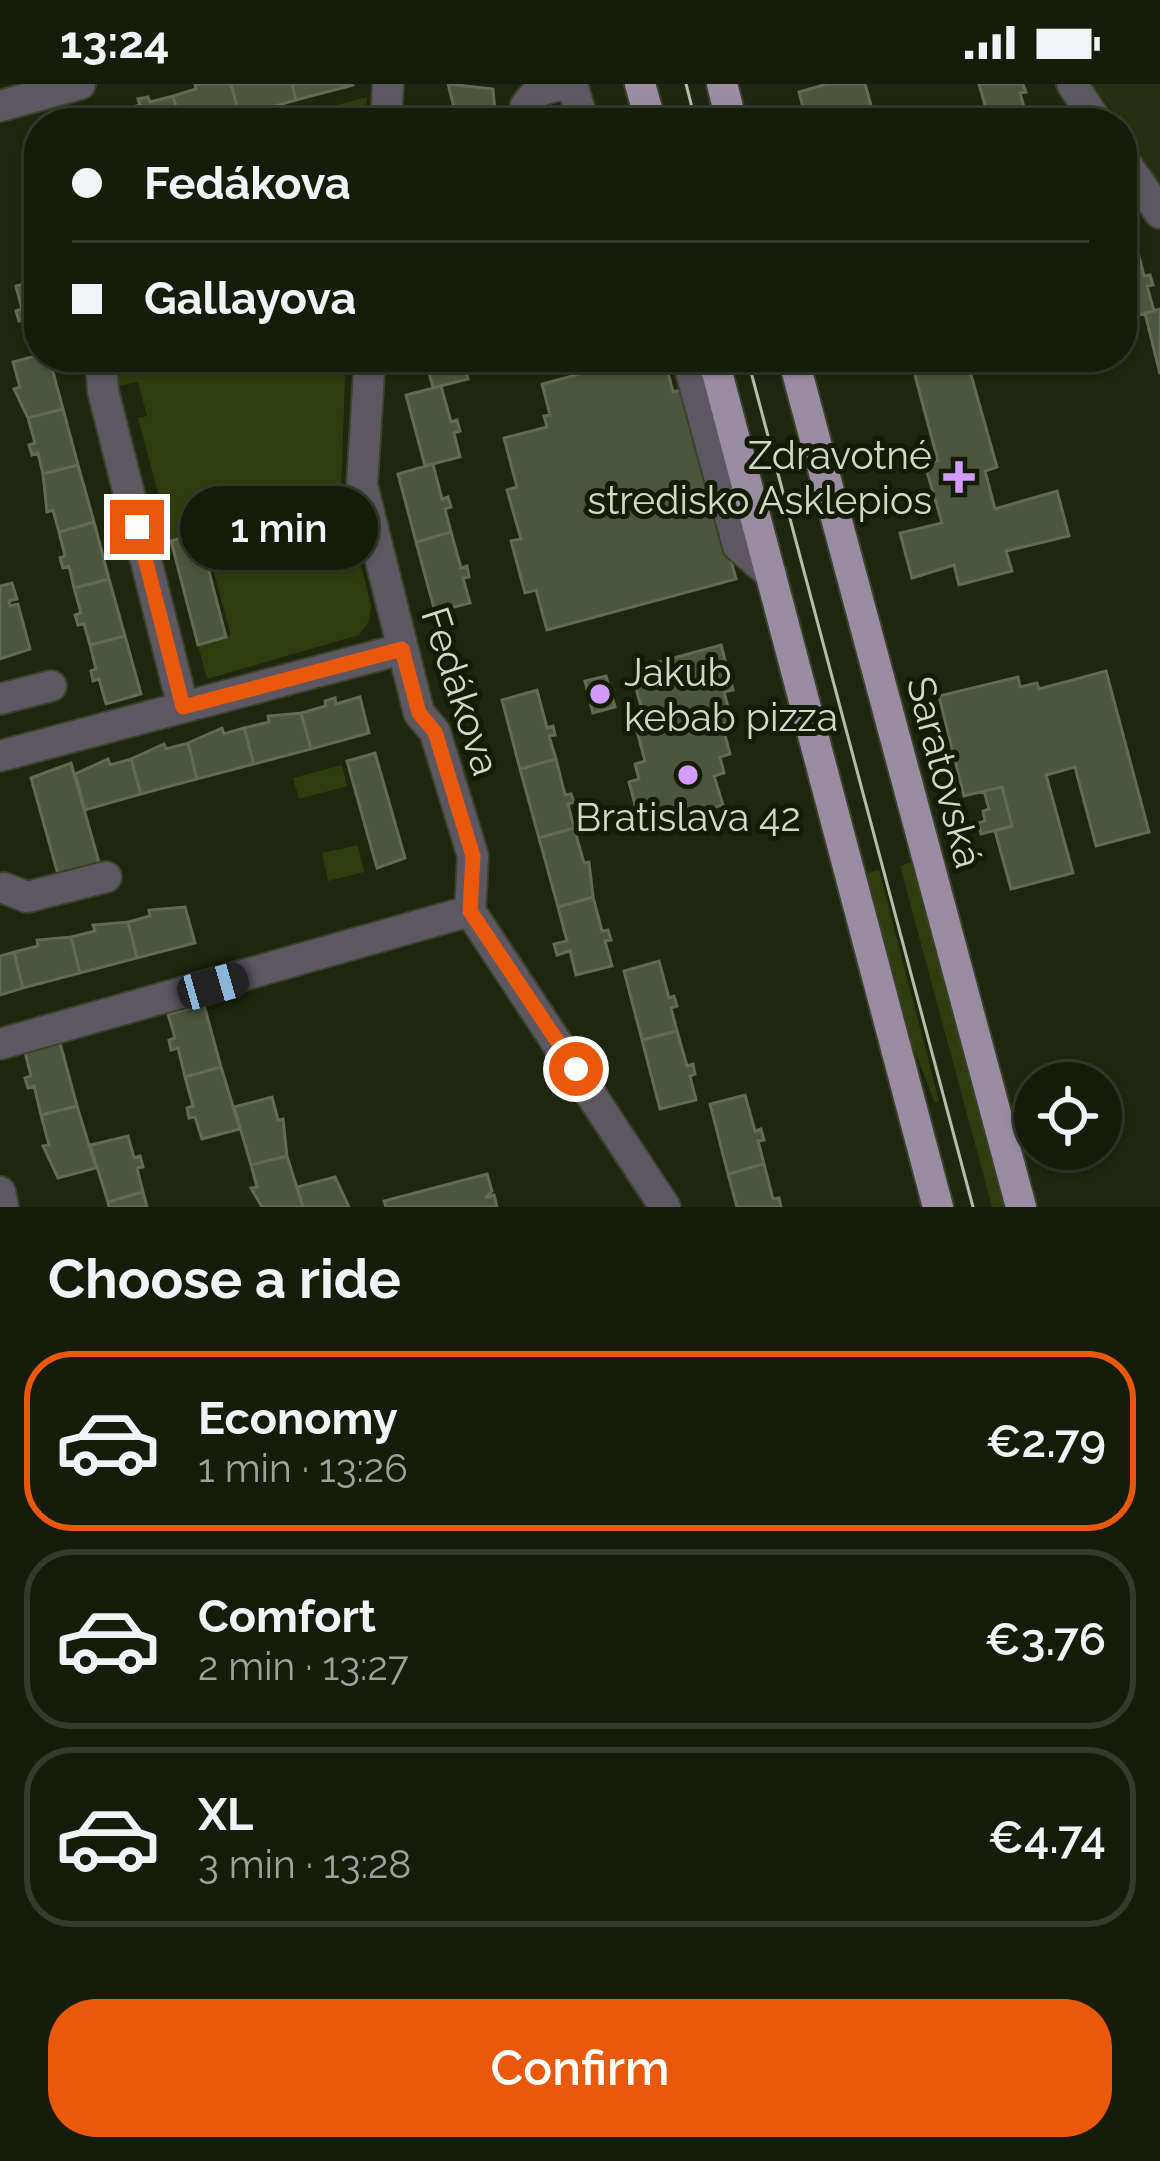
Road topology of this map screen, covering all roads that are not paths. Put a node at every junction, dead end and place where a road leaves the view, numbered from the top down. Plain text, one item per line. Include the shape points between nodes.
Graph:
1 (80, 84) edge
2 (571, 92) edge
3 (43, 108) edge
4 (526, 108) edge
5 (1137, 180) edge
6 (1160, 214) edge
7 (102, 372) edge
8 (369, 372) edge
9 (691, 372) edge
10 (717, 372) edge
11 (798, 372) edge
12 (771, 574) junction
13 (402, 649) junction
14 (51, 686) dead end
15 (0, 699) edge
16 (183, 707) junction
17 (0, 756) edge
18 (106, 877) dead end
19 (4, 888) dead end
20 (470, 911) junction
21 (0, 1044) edge
22 (0, 1192) edge
23 (4, 1207) edge
24 (665, 1207) edge
25 (938, 1207) edge
26 (1021, 1207) edge

1 - 3 street
2 - 4 street via 538,91
5 - 6 street
7 - 16 street
8 - 13 street, Fedákova via 362,485
9 - 12 street via 738,546
10 - 12 main road
11 - 26 main road, Saratovská
12 - 25 main road
13 - 16 street
13 - 20 street, Fedákova via 473,856
14 - 15 street
16 - 17 street
18 - 19 street via 27,897
20 - 21 street
20 - 24 street
22 - 23 street

